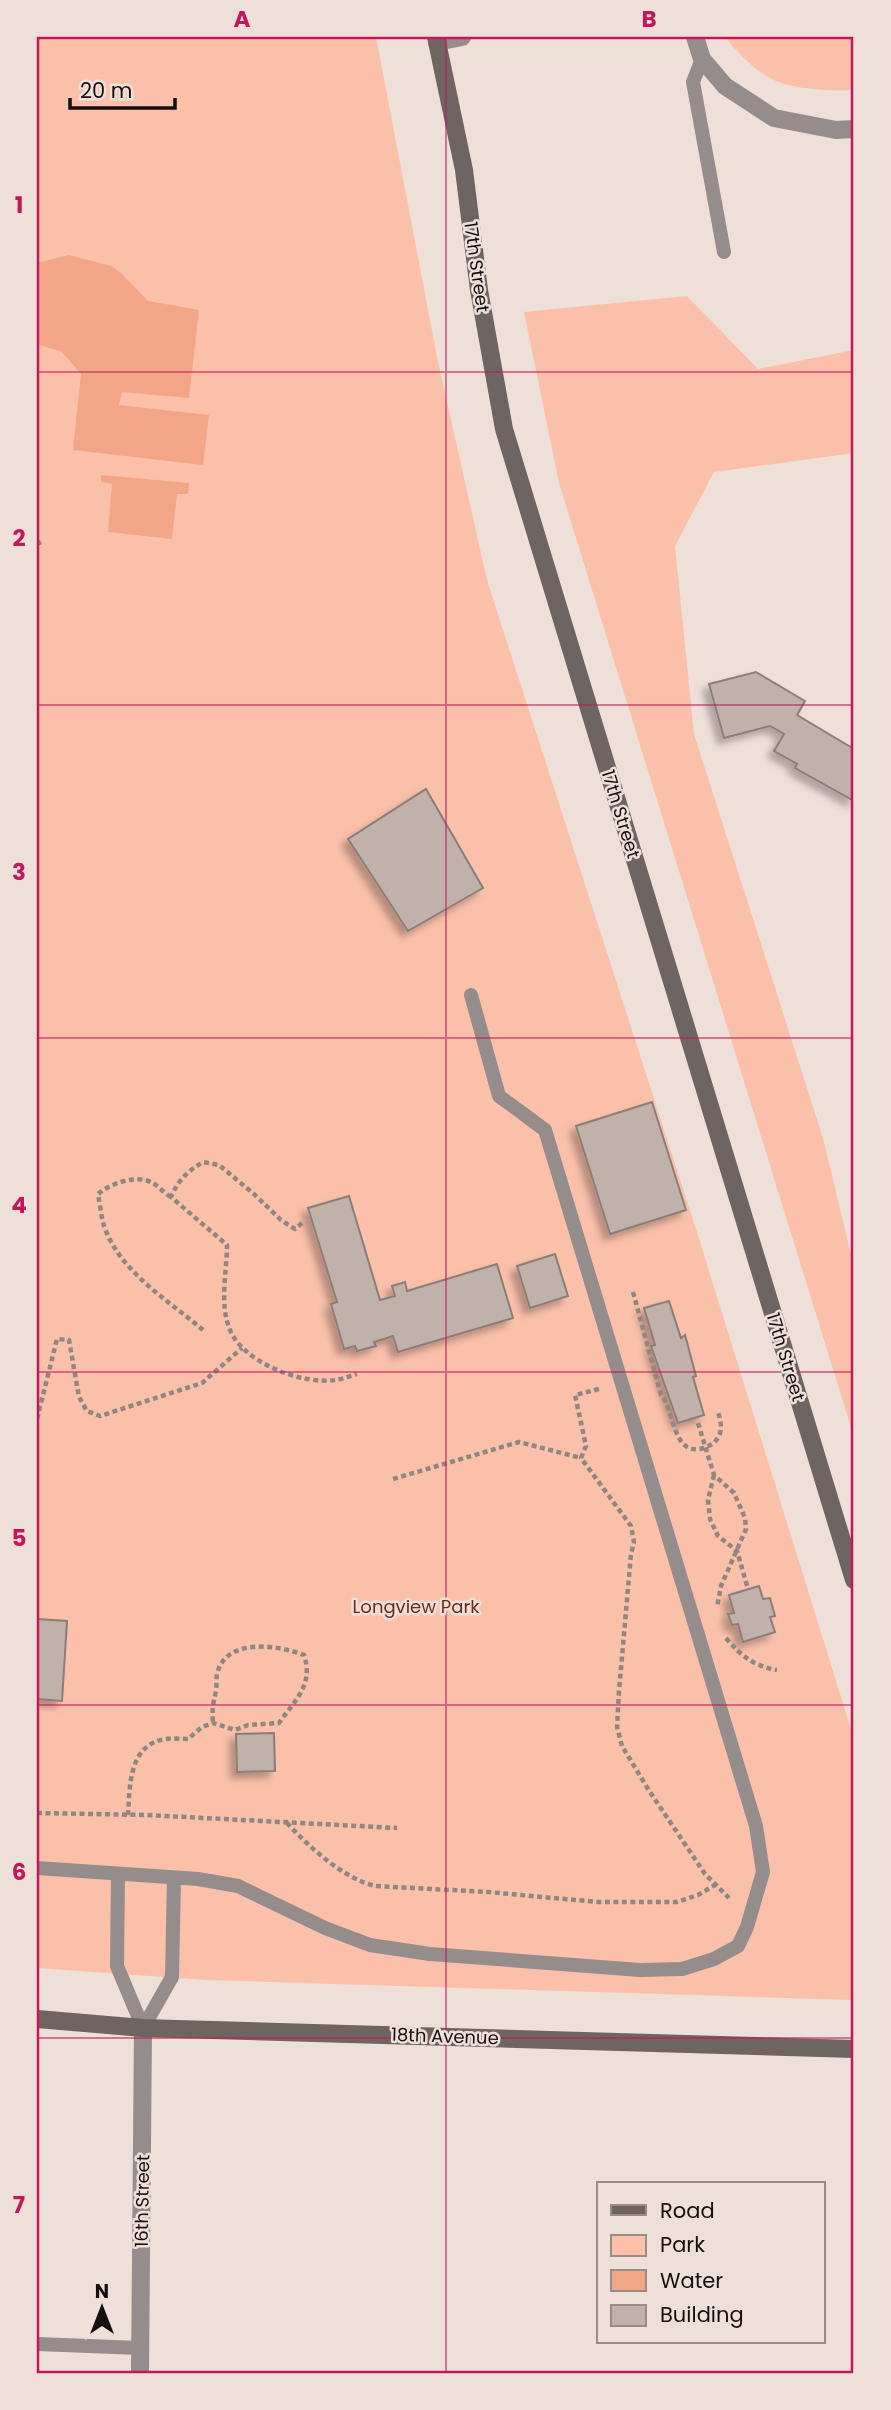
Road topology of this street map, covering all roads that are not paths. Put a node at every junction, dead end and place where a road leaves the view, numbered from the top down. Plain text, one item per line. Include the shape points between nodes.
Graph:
1 (462, 37) edge
2 (695, 37) edge
3 (437, 39) edge
4 (702, 59) junction
5 (854, 129) edge
6 (724, 252) dead end
7 (471, 995) dead end
8 (854, 1580) edge
9 (37, 1868) edge
10 (118, 1874) junction
11 (174, 1878) junction
12 (37, 2019) edge
13 (144, 2028) junction
14 (854, 2049) edge
15 (37, 2344) edge
16 (140, 2348) junction
17 (140, 2373) edge

1 - 3 street
2 - 4 street
3 - 8 street, 17th Street via 464,170 504,429
4 - 5 street via 725,86 774,118
4 - 6 lane via 692,82
7 - 11 lane via 499,1096 545,1130 757,1826 764,1872 750,1918 738,1946 714,1959 682,1969 627,1969 370,1945 239,1886
9 - 10 lane
10 - 11 lane
10 - 13 lane via 117,1966
11 - 13 lane via 172,1977
12 - 13 street, 18th Avenue
13 - 14 street, 18th Avenue
13 - 16 street, 16th Street
15 - 16 lane
16 - 17 street, 16th Street

